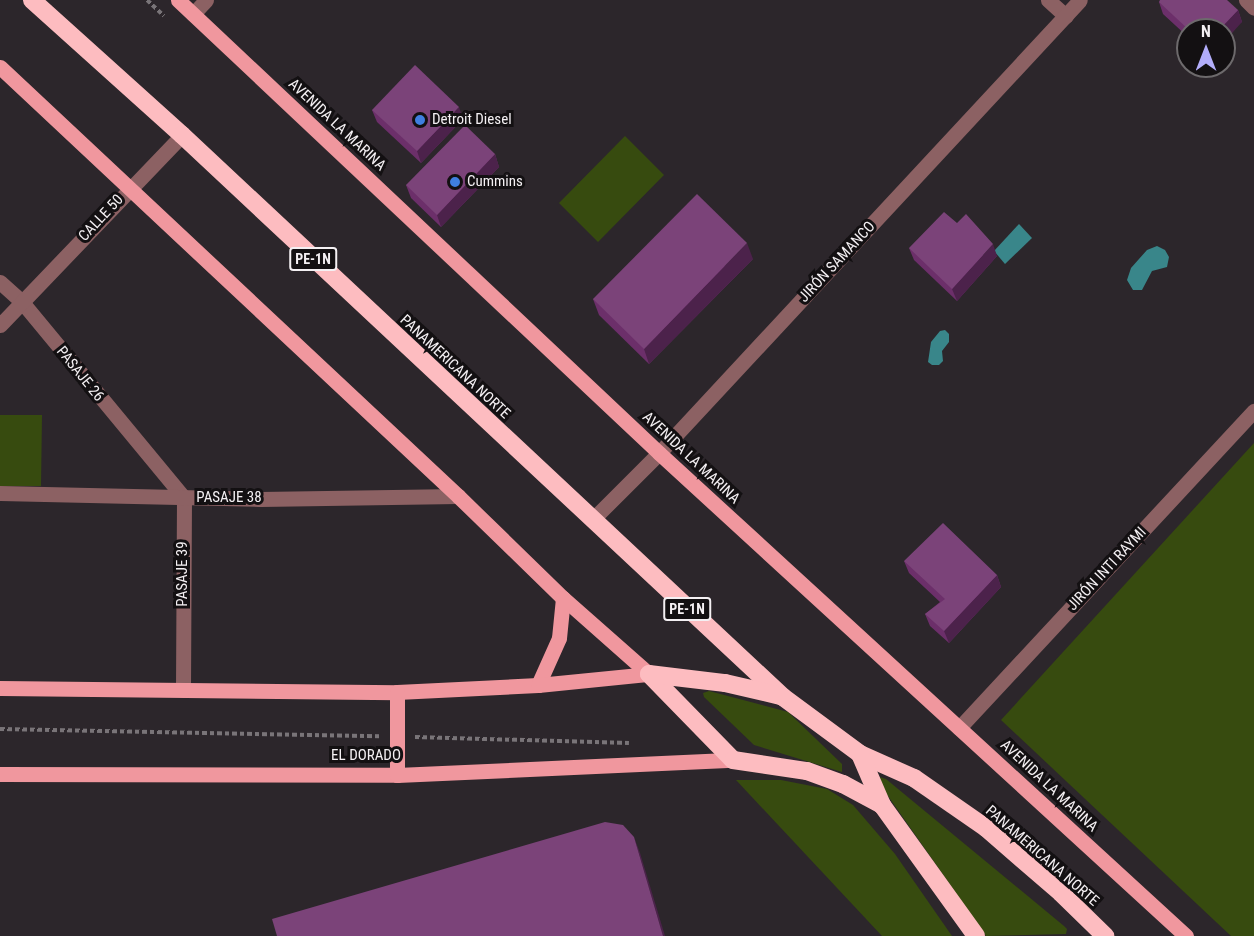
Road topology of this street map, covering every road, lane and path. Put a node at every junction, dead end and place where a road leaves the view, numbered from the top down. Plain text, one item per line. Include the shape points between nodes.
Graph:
1 (32, 0) edge
2 (178, 0) edge
3 (206, 0) edge
4 (1048, 0) edge
5 (1080, 0) edge
6 (1246, 0) edge
7 (1254, 8) edge
8 (193, 14) junction
9 (1066, 16) junction
10 (0, 67) edge
11 (182, 135) junction
12 (129, 189) junction
13 (0, 282) edge
14 (22, 302) junction
15 (0, 326) edge
16 (1254, 411) edge
17 (659, 453) junction
18 (0, 493) edge
19 (458, 496) junction
20 (184, 498) junction
21 (592, 520) junction
22 (563, 598) junction
23 (649, 674) junction
24 (538, 685) junction
25 (0, 688) edge
26 (183, 690) junction
27 (397, 692) junction
28 (783, 697) junction
29 (959, 728) junction
30 (0, 729) edge
31 (395, 736) junction
32 (633, 743) dead end
33 (860, 754) junction
34 (733, 760) junction
35 (0, 774) edge
36 (397, 775) junction
37 (882, 805) junction
38 (976, 936) edge
39 (1105, 936) edge
40 (1186, 936) edge

1 - 11 highway, PANAMERICANA NORTE / PE-1N
2 - 8 main road, AVENIDA LA MARINA
3 - 8 street
4 - 9 street
5 - 9 street, JIRÓN SAMANCO
6 - 7 street
8 - 17 main road, AVENIDA LA MARINA
9 - 17 street, JIRÓN SAMANCO
10 - 12 main road
11 - 12 street, CALLE 50
11 - 21 highway, PANAMERICANA NORTE / PE-1N
12 - 14 street, CALLE 50
12 - 19 main road
13 - 14 street, PASAJE 26
14 - 15 street, CALLE 50
14 - 20 street, PASAJE 26
16 - 29 street, JIRÓN INTI RAYMI
17 - 21 street, JIRÓN SAMANCO
17 - 29 main road, AVENIDA LA MARINA
18 - 20 street, PASAJE 38
19 - 20 street, PASAJE 38
19 - 22 main road
20 - 26 street, PASAJE 39
21 - 28 highway, PANAMERICANA NORTE / PE-1N
22 - 23 main road
22 - 24 main road via 559,638
23 - 24 main road
23 - 28 highway via 725,683
23 - 34 highway
24 - 27 main road
25 - 26 main road
26 - 27 main road
27 - 31 main road
28 - 33 highway, PANAMERICANA NORTE / PE-1N
29 - 40 main road, AVENIDA LA MARINA
30 - 31 path
31 - 32 path
31 - 36 main road
33 - 37 highway
33 - 39 highway, PANAMERICANA NORTE / PE-1N via 914,778 986,828
34 - 36 main road, EL DORADO
34 - 37 highway via 807,771 843,784
35 - 36 main road, EL DORADO
37 - 38 highway

